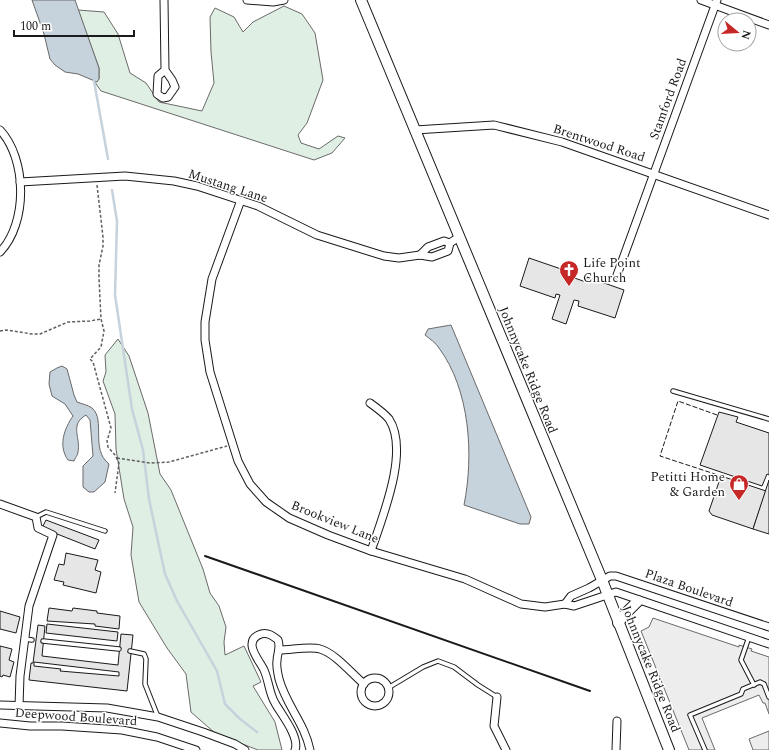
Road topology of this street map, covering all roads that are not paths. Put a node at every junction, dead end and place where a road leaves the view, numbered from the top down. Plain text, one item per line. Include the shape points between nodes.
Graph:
1 (164, 0) edge
2 (247, 0) edge
3 (284, 0) edge
4 (361, 0) edge
5 (701, 0) edge
6 (716, 2) edge
7 (769, 25) edge
8 (165, 70) dead end
9 (0, 130) edge
10 (415, 130) junction
11 (653, 174) junction
12 (20, 182) junction
13 (241, 200) junction
14 (769, 215) edge
15 (459, 237) junction
16 (450, 244) junction
17 (0, 252) edge
18 (420, 255) junction
19 (617, 275) dead end
20 (673, 391) dead end
21 (370, 403) dead end
22 (769, 419) edge
23 (0, 504) edge
24 (36, 517) junction
25 (105, 531) dead end
26 (371, 551) junction
27 (602, 580) junction
28 (608, 594) junction
29 (638, 600) junction
30 (565, 604) junction
31 (618, 623) junction
32 (769, 628) edge
33 (749, 637) junction
34 (24, 639) junction
35 (32, 640) dead end
36 (43, 641) dead end
37 (769, 644) edge
38 (119, 649) dead end
39 (280, 650) junction
40 (130, 651) dead end
41 (364, 684) junction
42 (754, 685) junction
43 (388, 688) junction
44 (497, 697) joint
45 (769, 697) edge
46 (0, 705) edge
47 (18, 706) junction
48 (158, 717) junction
49 (618, 721) dead end
50 (0, 723) edge
51 (196, 750) edge
52 (245, 750) edge
53 (295, 750) edge
54 (310, 750) edge
55 (506, 750) edge
56 (616, 750) edge
57 (669, 750) edge
58 (704, 750) edge

1 - 8 street
2 - 3 street
4 - 10 main road, Johnnycake Ridge Road
5 - 6 street
6 - 7 street
6 - 11 street, Stamford Road
9 - 12 street via 14,152
10 - 11 street, Brentwood Road via 494,125 562,142
10 - 15 main road, Johnnycake Ridge Road
11 - 14 street, Brentwood Road
11 - 19 street, Stamford Road
12 - 13 street, Mustang Lane via 125,176 174,181
12 - 17 street via 17,222 12,235
13 - 18 street, Mustang Lane via 341,244 384,256 400,258
13 - 26 street, Brookview Lane via 212,279 205,322 210,372 232,444 250,484 276,510 328,535
15 - 16 street, Mustang Lane
15 - 27 main road, Johnnycake Ridge Road
16 - 18 street, Mustang Lane via 444,241 428,247
16 - 18 street, Mustang Lane via 448,251 432,257
20 - 22 lane
21 - 26 street via 389,420 396,455 391,493
23 - 24 street
24 - 25 lane via 46,512
24 - 34 street via 38,528 53,535 29,606
26 - 30 street, Brookview Lane via 465,579 521,604 545,607
27 - 28 main road, Johnnycake Ridge Road
27 - 30 street via 571,596
27 - 32 street, Plaza Boulevard via 616,576
28 - 29 street via 616,592
28 - 30 street, Brookview Lane via 574,606
28 - 31 main road, Johnnycake Ridge Road
29 - 31 main road
29 - 33 street
31 - 57 main road, Johnnycake Ridge Road
33 - 37 street
33 - 42 lane via 741,660
34 - 35 lane
34 - 47 street
36 - 38 lane
39 - 41 street via 319,649 327,652
39 - 53 street via 278,640 266,634 257,636 252,643 253,652 265,672 274,701 295,740
39 - 54 street via 276,665 280,681 288,703 304,729
40 - 48 lane via 144,654 145,684
41 - 43 street via 375,678 383,681
41 - 43 street via 361,696 370,705 379,705 386,700
42 - 45 lane via 760,682 764,684
42 - 58 lane via 743,689 741,694 690,715
43 - 44 lane via 438,661 454,667
44 - 55 street via 494,726
46 - 47 street, Deepwood Boulevard
47 - 48 street, Deepwood Boulevard via 107,708
48 - 52 street, Deepwood Boulevard via 235,744
49 - 56 street
50 - 51 street, Deepwood Boulevard via 122,730 157,737

